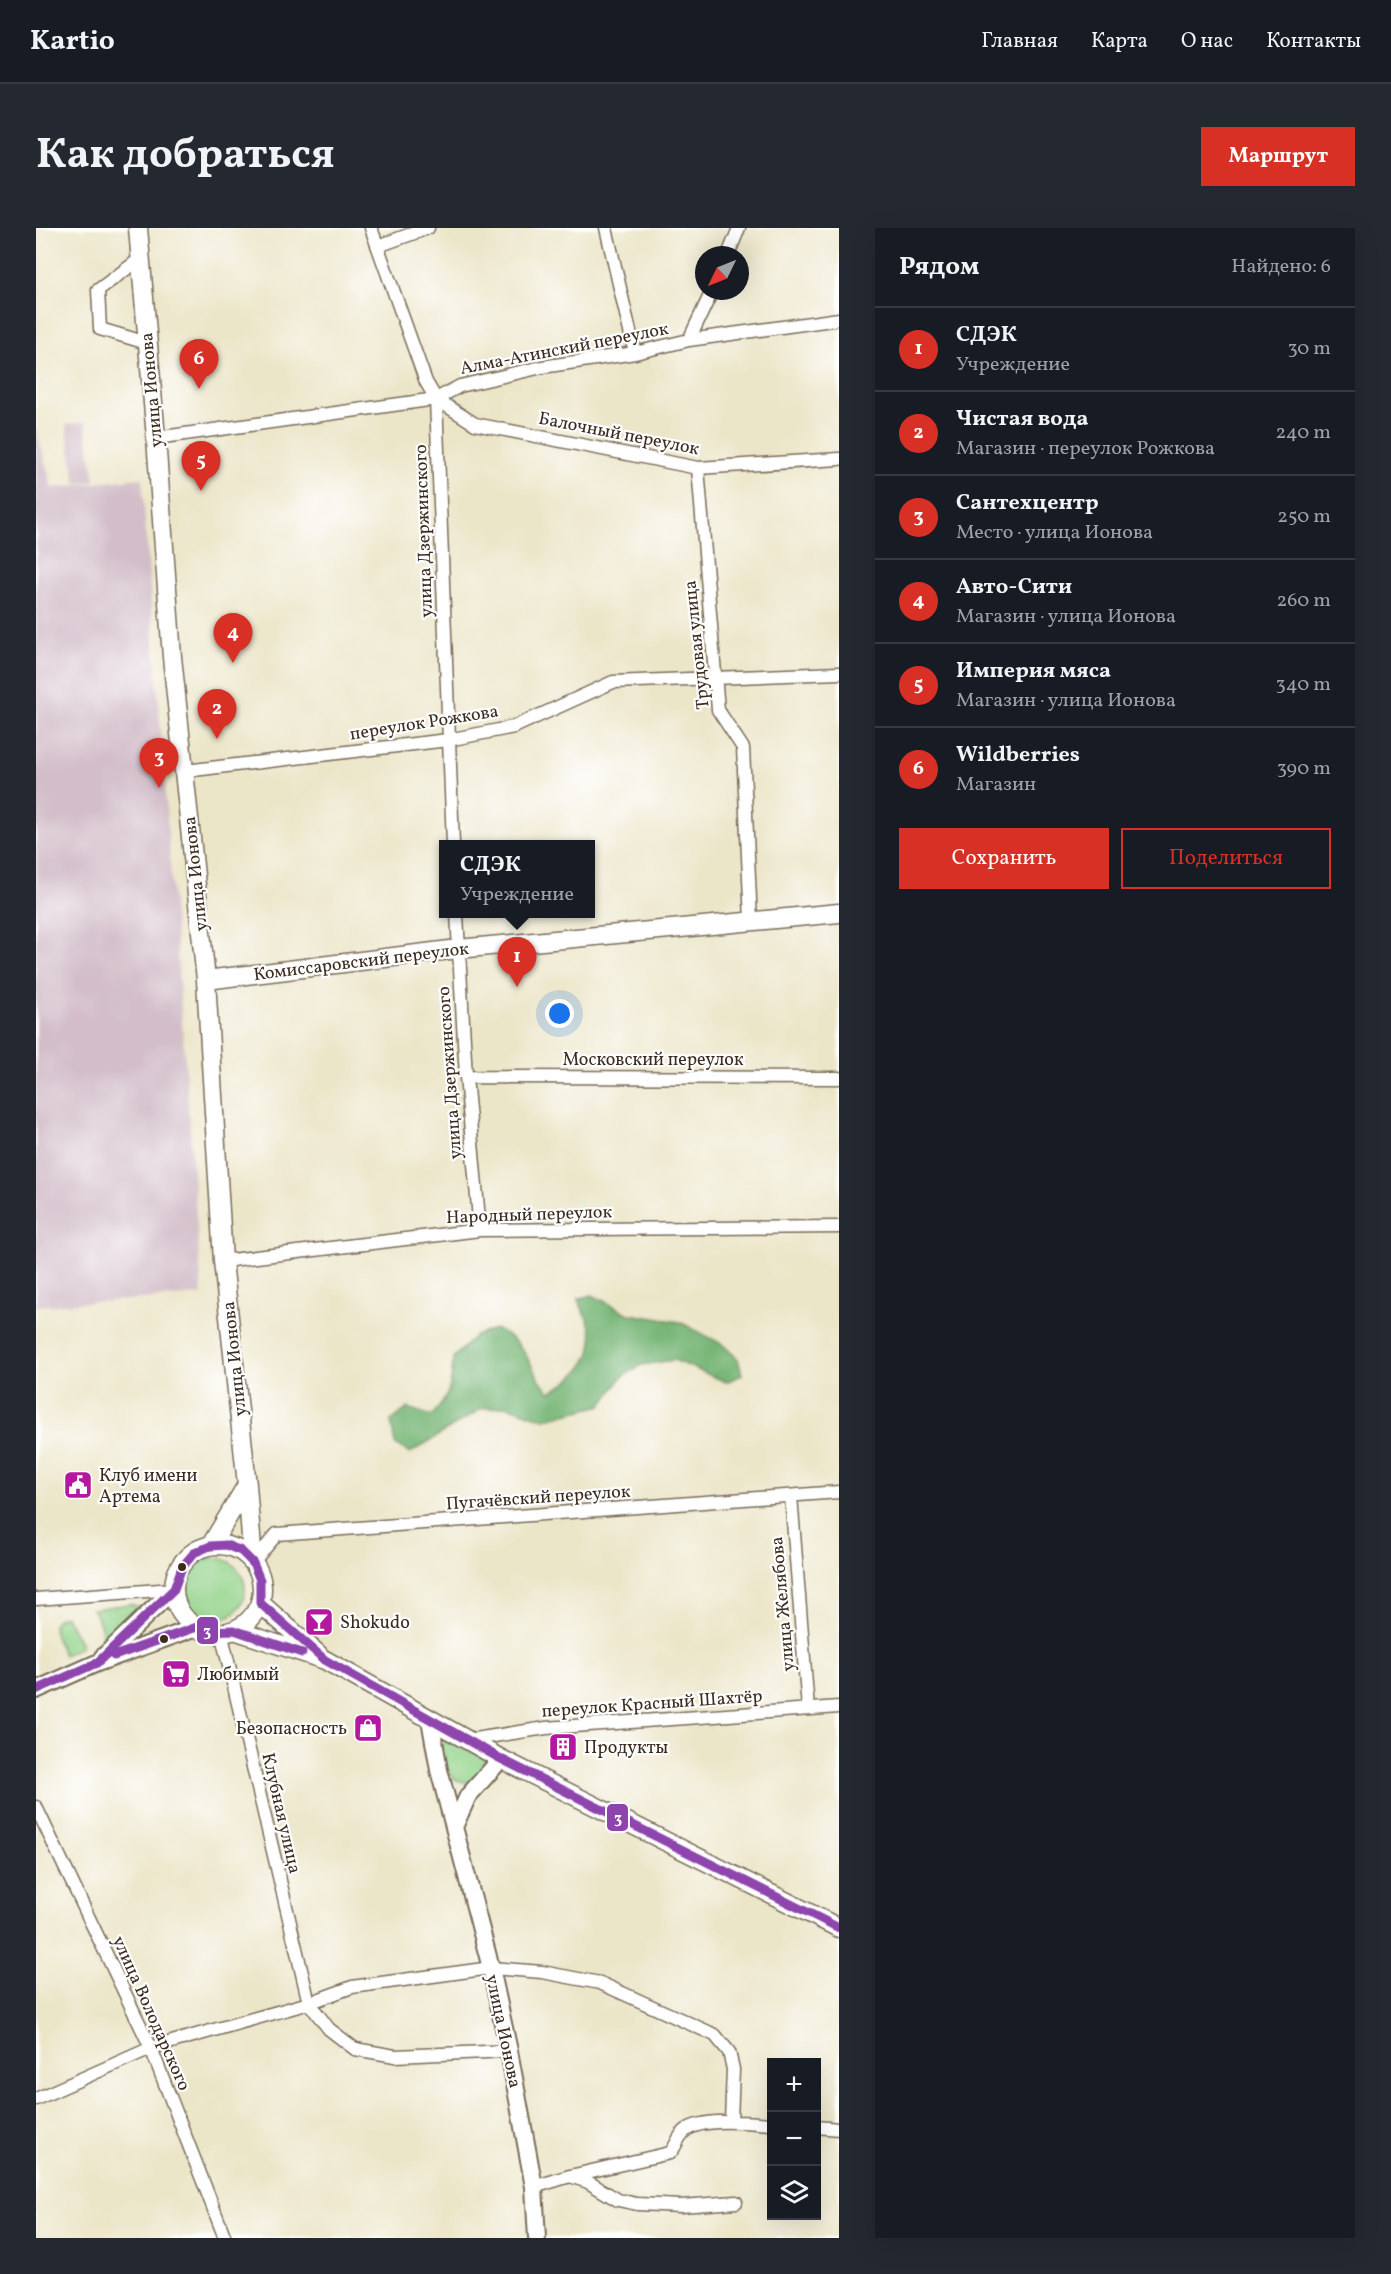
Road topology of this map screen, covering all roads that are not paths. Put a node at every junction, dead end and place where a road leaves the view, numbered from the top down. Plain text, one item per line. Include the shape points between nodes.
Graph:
1 (138, 228) edge
2 (371, 228) edge
3 (428, 228) edge
4 (606, 228) edge
5 (739, 228) edge
6 (378, 246) junction
7 (732, 246) edge
8 (140, 259) junction
9 (708, 300) edge
10 (839, 319) edge
11 (689, 340) junction
12 (147, 343) junction
13 (635, 353) junction
14 (436, 399) junction
15 (156, 438) junction
16 (839, 459) edge
17 (698, 468) junction
18 (839, 673) edge
19 (715, 678) junction
20 (448, 740) junction
21 (185, 771) junction
22 (453, 840) edge
23 (839, 913) edge
24 (457, 918) edge
25 (751, 921) junction
26 (458, 949) junction
27 (206, 980) junction
28 (466, 1077) junction
29 (839, 1078) edge
30 (839, 1227) edge
31 (480, 1230) junction
32 (223, 1261) junction
33 (248, 1485) junction
34 (839, 1492) edge
35 (791, 1496) junction
36 (211, 1545) junction
37 (253, 1562) junction
38 (174, 1589) junction
39 (36, 1599) edge
40 (260, 1603) junction
41 (197, 1627) junction
42 (228, 1631) junction
43 (325, 1660) junction
44 (97, 1663) junction
45 (36, 1690) edge
46 (839, 1707) edge
47 (808, 1709) junction
48 (430, 1719) junction
49 (468, 1740) junction
50 (501, 1759) junction
51 (36, 1807) edge
52 (454, 1827) junction
53 (839, 1928) edge
54 (491, 1968) junction
55 (309, 2003) junction
56 (151, 2048) junction
57 (509, 2051) junction
58 (36, 2099) edge
59 (731, 2121) junction
60 (767, 2124) edge
61 (821, 2127) edge
62 (839, 2129) edge
63 (570, 2176) junction
64 (534, 2187) junction
65 (736, 2202) dead end
66 (225, 2238) edge
67 (537, 2238) edge

1 - 8 main road, улица Ионова
2 - 6 street, улица Дзержинского
3 - 6 street
4 - 13 street
5 - 7 street
6 - 14 street, улица Дзержинского via 426,382
8 - 12 main road, улица Ионова
8 - 12 street via 98,290 100,329
9 - 11 street
10 - 11 street, Алма-Атинский переулок
11 - 13 street, Алма-Атинский переулок
12 - 15 main road, улица Ионова
13 - 14 street, Алма-Атинский переулок via 542,367 460,386
14 - 15 street, Алма-Атинский переулок
14 - 17 street, Балочный переулок via 475,424
14 - 20 street, улица Дзержинского
15 - 21 main road, улица Ионова via 172,657
16 - 17 street, Балочный переулок
17 - 19 street, Трудовая улица
18 - 19 street, переулок Рожкова
19 - 20 street, переулок Рожкова via 613,682 514,727
19 - 25 street, Трудовая улица via 718,710 743,748
20 - 21 street, переулок Рожкова
20 - 22 street, улица Дзержинского
21 - 27 main road, улица Ионова
23 - 25 main road, Комиссаровский переулок
24 - 26 street, улица Дзержинского
25 - 26 main road, Комиссаровский переулок
26 - 27 main road, Комиссаровский переулок
26 - 28 street, улица Дзержинского
27 - 32 main road, улица Ионова
28 - 29 street, Московский переулок
28 - 31 street, улица Дзержинского
30 - 31 street, Народный переулок
31 - 32 street, Народный переулок
32 - 33 main road, улица Ионова
33 - 36 main road
33 - 37 main road, улица Ионова
34 - 35 street, Пугачёвский переулок
35 - 37 street, Пугачёвский переулок via 276,1534
35 - 47 street, улица Желябова
36 - 37 main road via 228,1545
36 - 38 main road via 184,1561
37 - 40 main road via 261,1578
38 - 39 street
38 - 41 main road via 186,1618
38 - 44 main road
40 - 42 main road via 245,1623
40 - 43 main road
41 - 42 main road
41 - 44 main road
42 - 43 main road
42 - 55 street, Клубная улица
43 - 48 main road
44 - 45 main road
46 - 47 street, переулок Красный Шахтёр
47 - 49 street, переулок Красный Шахтёр via 546,1728
48 - 49 main road
48 - 52 main road, улица Ионова
49 - 50 main road
50 - 52 main road via 468,1796
50 - 53 main road
51 - 56 street, улица Володарского
52 - 54 main road, улица Ионова
54 - 55 street via 352,1987
54 - 57 main road, улица Ионова
54 - 59 street via 600,1983 715,2035 729,2052 733,2069
55 - 56 street
55 - 57 street via 329,2029 355,2049 395,2056
56 - 58 street
56 - 66 street, улица Володарского
57 - 64 main road, улица Ионова
59 - 60 street
59 - 63 street via 693,2126 684,2131 674,2150 665,2155
61 - 62 street
63 - 64 street
63 - 65 street via 618,2200 637,2204
64 - 67 main road, улица Ионова

